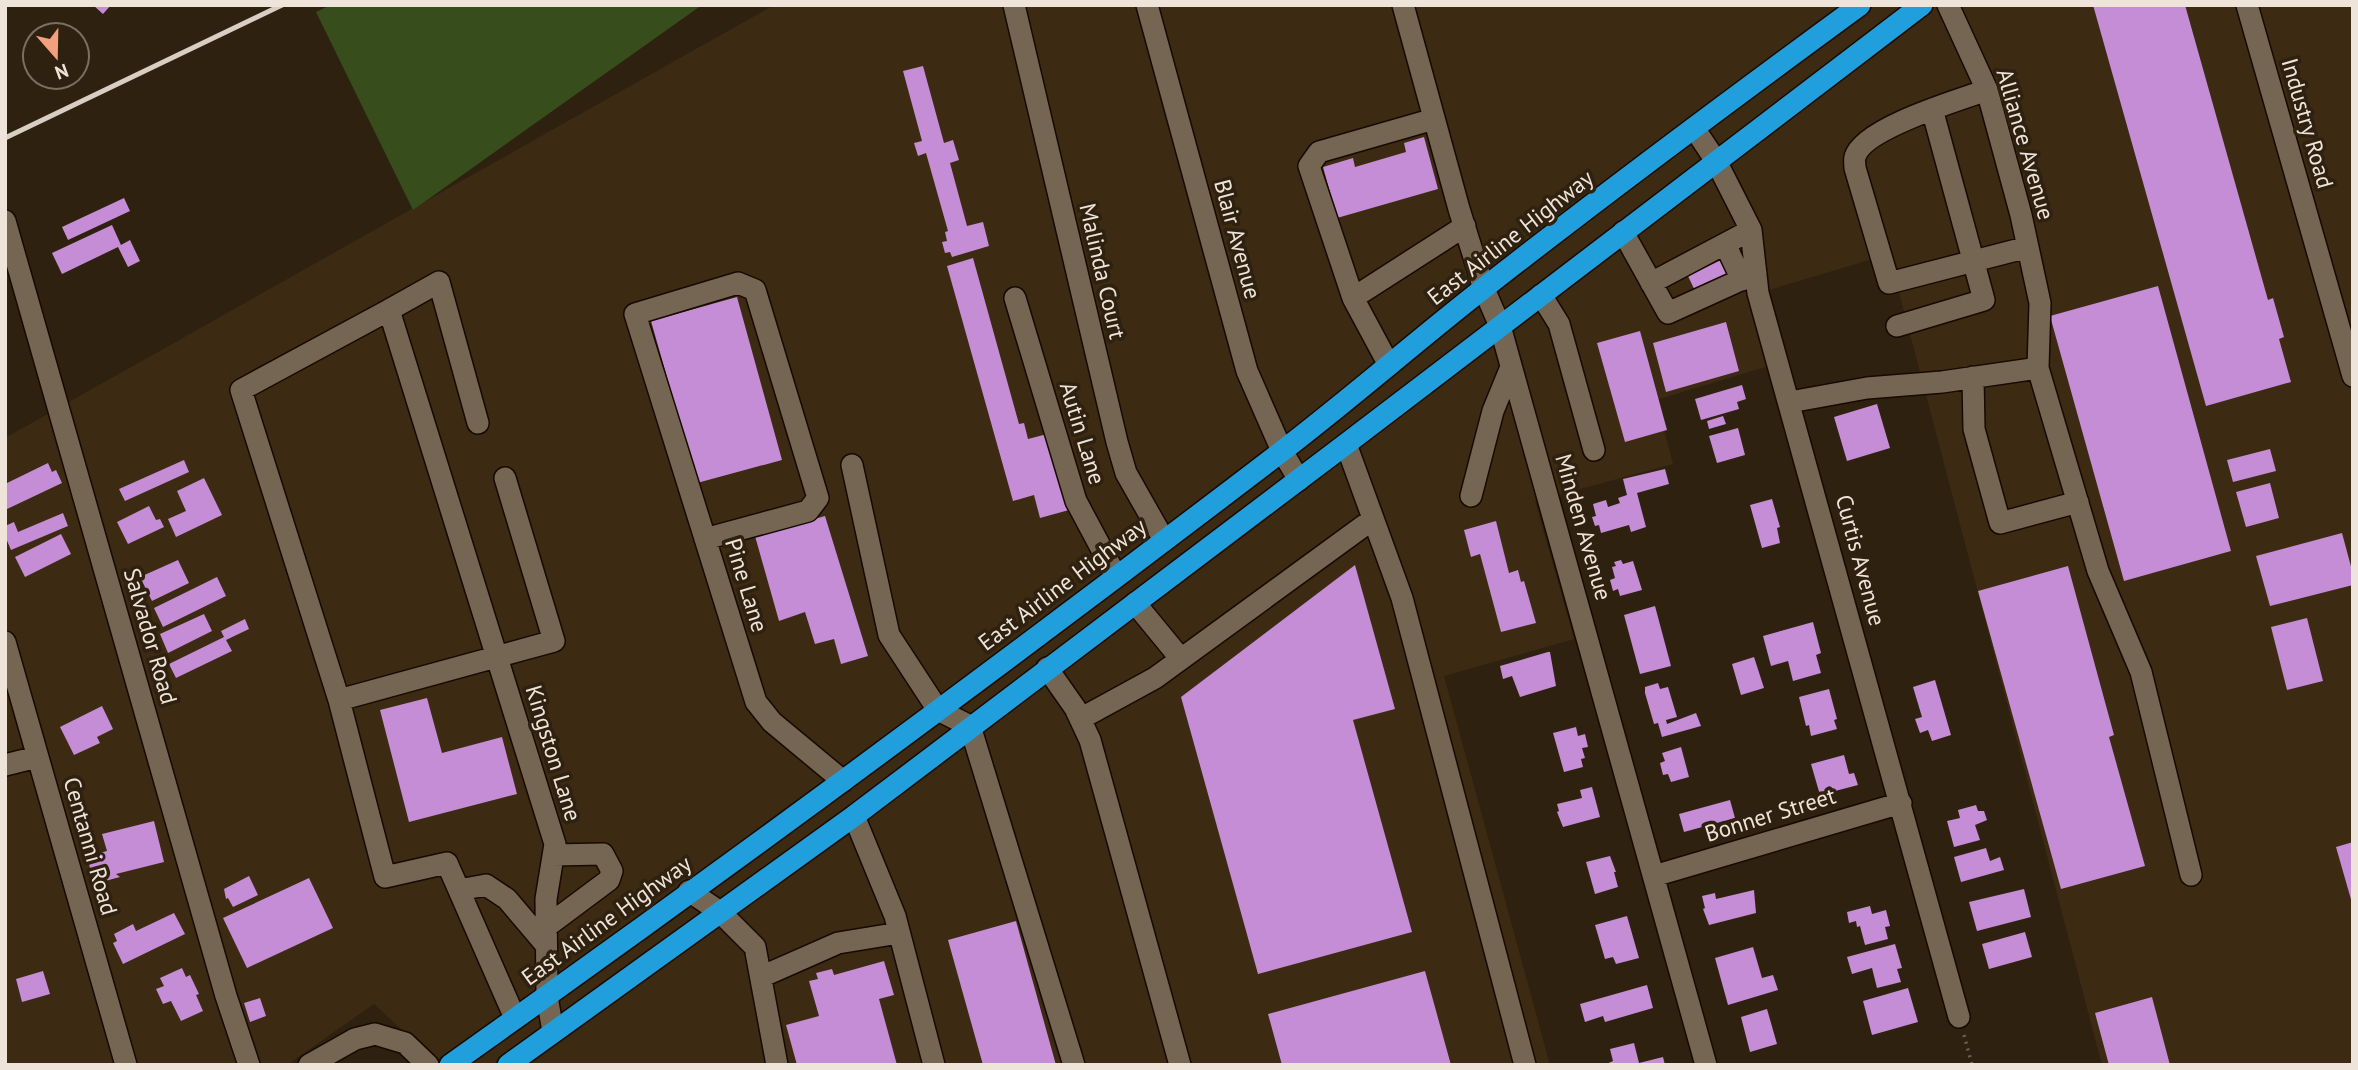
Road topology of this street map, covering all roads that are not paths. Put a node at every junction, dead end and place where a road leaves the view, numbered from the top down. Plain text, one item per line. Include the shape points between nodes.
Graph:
1 (1013, 5) edge
2 (1147, 5) edge
3 (1403, 5) edge
4 (1860, 5) edge
5 (1922, 5) edge
6 (1948, 5) edge
7 (2247, 5) edge
8 (1987, 90) junction
9 (1932, 109) junction
10 (1434, 120) junction
11 (1694, 128) junction
12 (1716, 161) junction
13 (5, 221) edge
14 (1465, 226) junction
15 (1751, 230) junction
16 (1623, 232) junction
17 (1725, 244) junction
18 (2028, 247) junction
19 (1974, 261) junction
20 (1749, 277) junction
21 (1651, 283) junction
22 (1483, 289) junction
23 (1541, 295) junction
24 (1015, 298) dead end
25 (1353, 298) junction
26 (389, 310) junction
27 (1500, 326) junction
28 (1897, 326) dead end
29 (1389, 365) junction
30 (1511, 368) junction
31 (2038, 368) junction
32 (2353, 376) edge
33 (1973, 377) junction
34 (1790, 402) junction
35 (478, 423) dead end
36 (1346, 444) junction
37 (1594, 450) dead end
38 (1282, 451) junction
39 (852, 465) dead end
40 (505, 478) dead end
41 (1299, 480) junction
42 (1471, 496) dead end
43 (2078, 502) junction
44 (1373, 519) junction
45 (705, 539) junction
46 (1164, 540) junction
47 (1116, 576) junction
48 (1135, 603) junction
49 (5, 642) edge
50 (497, 656) junction
51 (1181, 659) junction
52 (1047, 668) junction
53 (339, 699) junction
54 (938, 710) junction
55 (1080, 719) junction
56 (970, 726) junction
57 (37, 757) junction
58 (5, 765) edge
59 (843, 781) junction
60 (1901, 803) junction
61 (854, 816) junction
62 (554, 855) junction
63 (2191, 875) dead end
64 (1654, 876) junction
65 (459, 890) junction
66 (689, 891) junction
67 (720, 912) junction
68 (899, 933) junction
69 (546, 936) junction
70 (761, 976) junction
71 (547, 996) junction
72 (1959, 1017) road end
73 (515, 1018) junction
74 (553, 1032) junction
75 (126, 1065) edge
76 (249, 1065) edge
77 (309, 1065) edge
78 (428, 1065) edge
79 (450, 1065) edge
80 (508, 1065) edge
81 (777, 1065) edge
82 (934, 1065) edge
83 (1074, 1065) edge
84 (1180, 1065) edge
85 (1525, 1065) edge
86 (1706, 1065) edge

1 - 46 street, Malinda Court via 1117,442 1126,473
2 - 38 street, Blair Avenue via 1247,371
3 - 10 street, Minden Avenue
4 - 11 highway, East Airline Highway
5 - 12 highway
6 - 8 street, Alliance Avenue
7 - 32 street, Industry Road
8 - 9 street
8 - 18 street, Alliance Avenue
9 - 19 street
9 - 19 street via 1869,141 1854,158 1855,168 1889,283
10 - 14 street, Minden Avenue
10 - 25 street via 1319,152 1308,166
11 - 12 street, Curtis Avenue
11 - 22 highway, East Airline Highway
12 - 15 street, Curtis Avenue
12 - 16 highway
13 - 76 street, Salvador Road
14 - 22 street, Minden Avenue
14 - 25 street
15 - 17 street
15 - 20 street, Curtis Avenue
16 - 21 street
16 - 23 highway
17 - 20 street
17 - 21 street
18 - 19 street
18 - 31 street, Alliance Avenue via 2040,303
19 - 28 street via 1984,300
20 - 21 street via 1668,313
20 - 34 street, Curtis Avenue via 1758,293
22 - 27 street, Minden Avenue
22 - 29 highway, East Airline Highway
23 - 27 highway
23 - 37 street via 1559,324
24 - 47 street, Autin Lane via 1076,501
25 - 29 street
26 - 35 street via 439,282
26 - 50 street, Kingston Lane
26 - 53 street via 241,390
27 - 30 street, Minden Avenue
27 - 36 highway
29 - 38 highway, East Airline Highway
30 - 42 street via 1493,411
30 - 64 street, Minden Avenue
31 - 33 street
31 - 43 street, Alliance Avenue
33 - 34 street
33 - 43 street via 1974,429 2000,523
34 - 60 street, Curtis Avenue
36 - 41 highway
36 - 44 street
38 - 41 street, Blair Avenue
38 - 46 highway, East Airline Highway
39 - 54 street via 889,635
40 - 50 street via 554,641
41 - 48 highway
43 - 63 street, Alliance Avenue via 2098,571 2141,672
44 - 51 street
44 - 85 street via 1402,598
45 - 45 street, Pine Lane via 635,314 738,283 755,290 818,498 808,511
45 - 59 street, Pine Lane via 756,702 772,722
46 - 47 highway, East Airline Highway
47 - 54 highway, East Airline Highway
48 - 51 street
48 - 52 highway
49 - 57 street, Centanni Road
50 - 53 street
50 - 62 street, Kingston Lane via 555,844
51 - 55 street via 1140,688
52 - 55 street
52 - 56 highway
53 - 65 street via 385,877 447,863
54 - 56 street
54 - 59 highway, East Airline Highway
55 - 84 street via 1090,740
56 - 61 highway
56 - 83 street
57 - 58 street
57 - 75 street, Centanni Road
59 - 66 highway, East Airline Highway
60 - 64 street, Bonner Street
60 - 72 street, Curtis Avenue
61 - 67 highway
61 - 68 street
62 - 69 street, Kingston Lane via 546,899
62 - 69 street via 603,854 611,871 609,880
64 - 86 street, Minden Avenue
65 - 69 street via 486,886
65 - 73 street
66 - 67 street
66 - 71 highway, East Airline Highway
67 - 70 street via 755,947
67 - 74 highway
68 - 70 street via 838,943
68 - 82 street
69 - 71 street, Kingston Lane
70 - 81 street
71 - 73 highway, East Airline Highway
71 - 74 street, Kingston Lane
73 - 79 highway, East Airline Highway
74 - 80 highway
77 - 78 street via 355,1039 375,1034 405,1043

